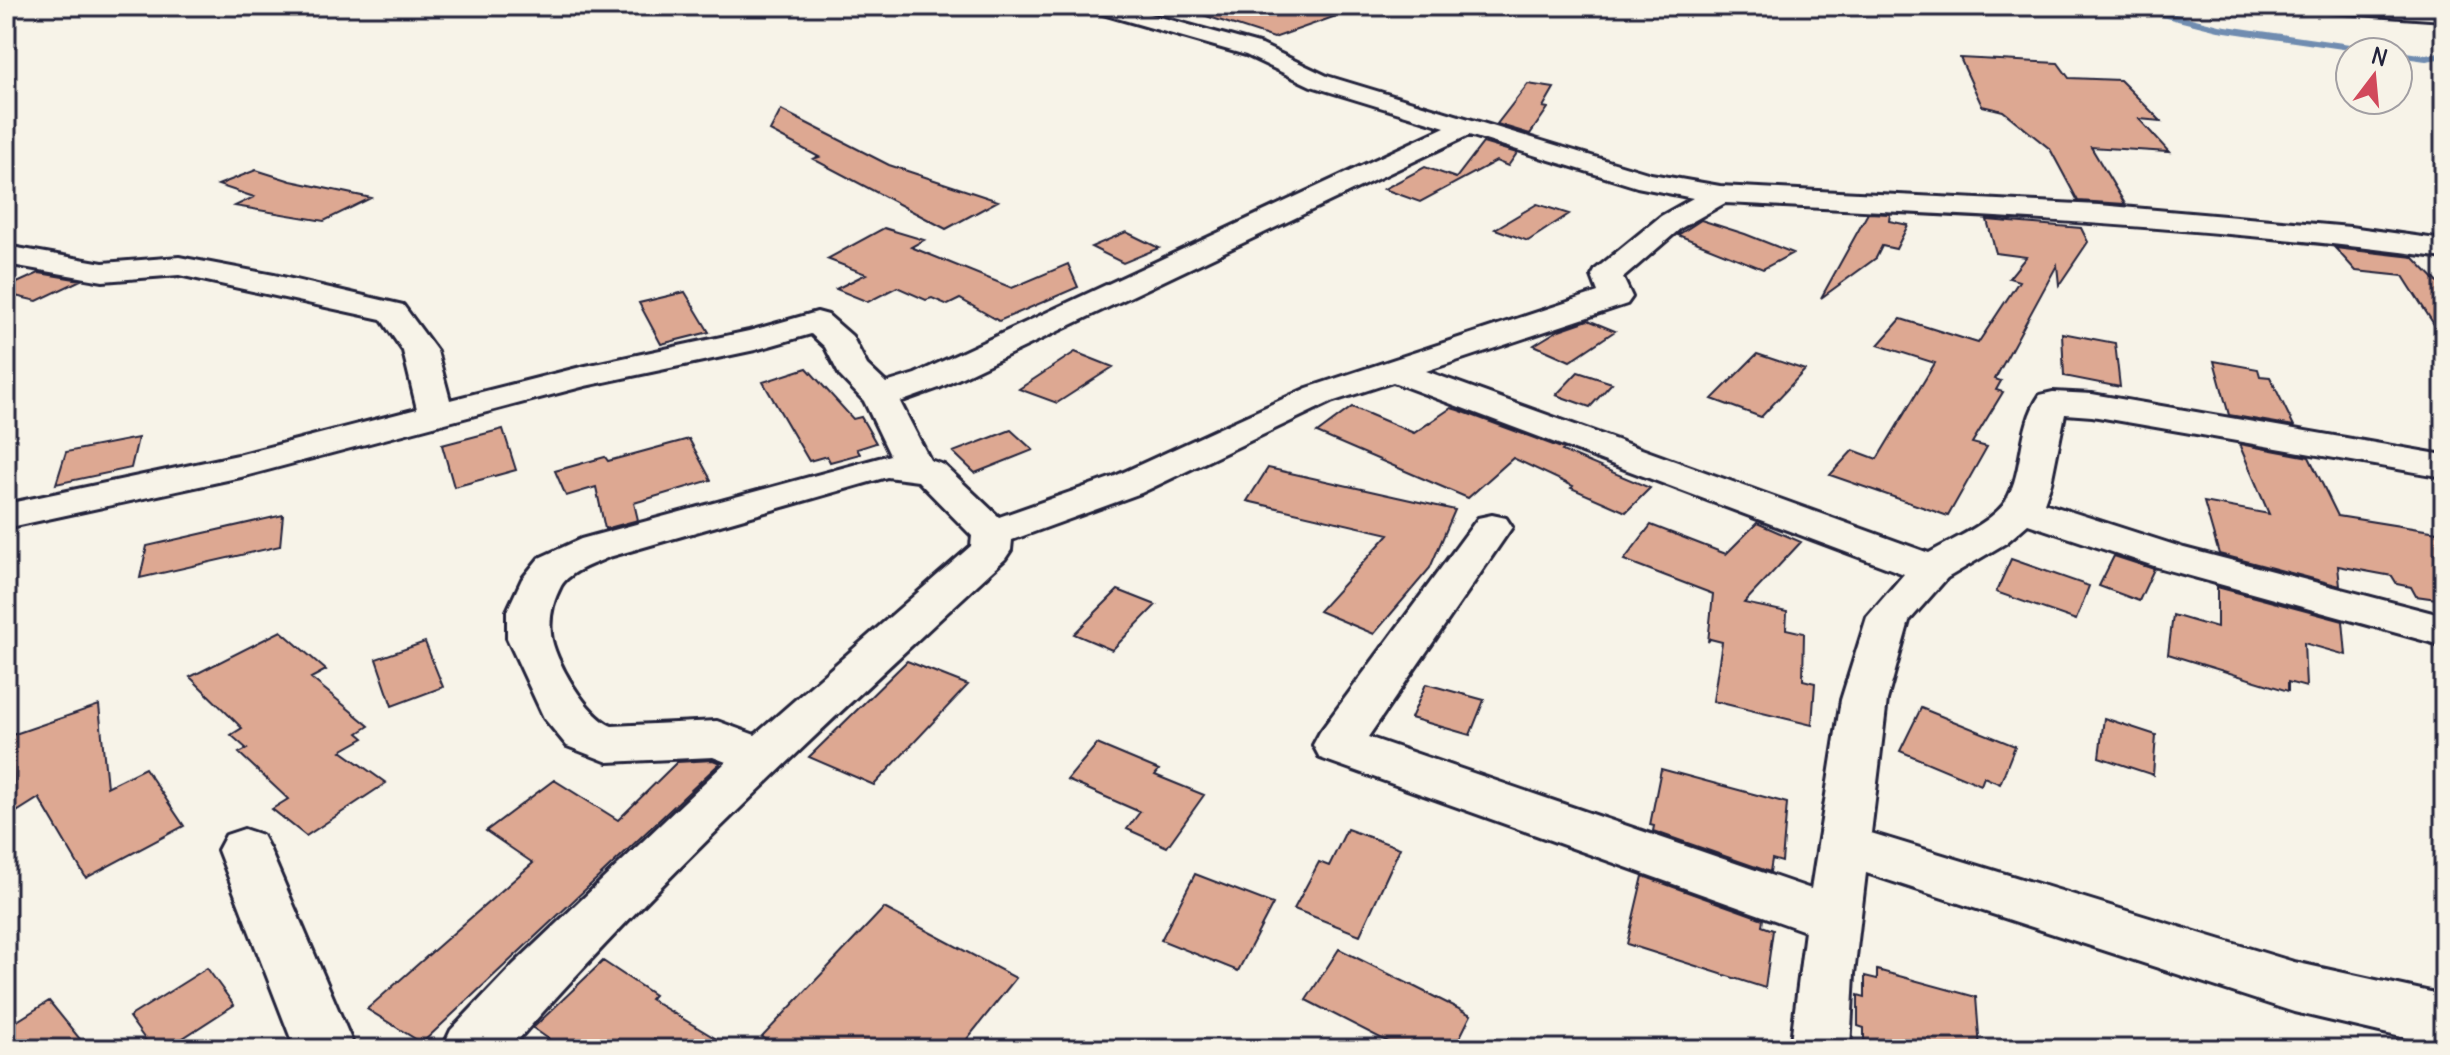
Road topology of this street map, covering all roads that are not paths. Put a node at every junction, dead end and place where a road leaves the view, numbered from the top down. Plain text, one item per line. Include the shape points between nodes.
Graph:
1 (1096, 6) edge
2 (2329, 6) edge
3 (2444, 14) edge
4 (1468, 126) junction
5 (1720, 194) junction
6 (2444, 249) edge
7 (6, 255) edge
8 (1392, 370) junction
9 (880, 397) junction
10 (436, 415) junction
11 (2444, 466) edge
12 (915, 467) junction
13 (2022, 509) junction
14 (6, 516) edge
15 (1492, 527) dead end
16 (992, 533) junction
17 (1932, 569) junction
18 (2444, 631) edge
19 (763, 757) junction
20 (1843, 846) junction
21 (244, 850) dead end
22 (1834, 919) junction
23 (2444, 1021) edge
24 (325, 1049) edge
25 (472, 1049) edge
26 (1820, 1049) edge

1 - 4 street via 1254,50 1319,81
2 - 3 street
4 - 5 street via 1647,181
4 - 9 street via 927,381
5 - 6 street via 2099,214
5 - 8 street via 1671,222 1607,276 1616,297
7 - 10 street via 103,272 179,266 392,312 420,351
8 - 16 street via 1319,395 1127,485
8 - 17 street
9 - 10 street via 852,369 840,343 817,322
9 - 12 street
10 - 14 street via 241,466
11 - 13 street via 2092,405 2053,403 2044,419
12 - 16 street via 931,473
12 - 19 street via 885,466 595,548 554,567 543,579 529,611 529,638 560,706 584,734 608,744 717,739
13 - 17 street via 1992,534
13 - 18 street via 2169,557
15 - 22 street via 1337,745
16 - 19 street via 991,550
17 - 20 street via 1889,617 1864,700
19 - 25 street via 550,961
20 - 22 street
20 - 23 street via 2294,987
21 - 24 street
22 - 26 street

